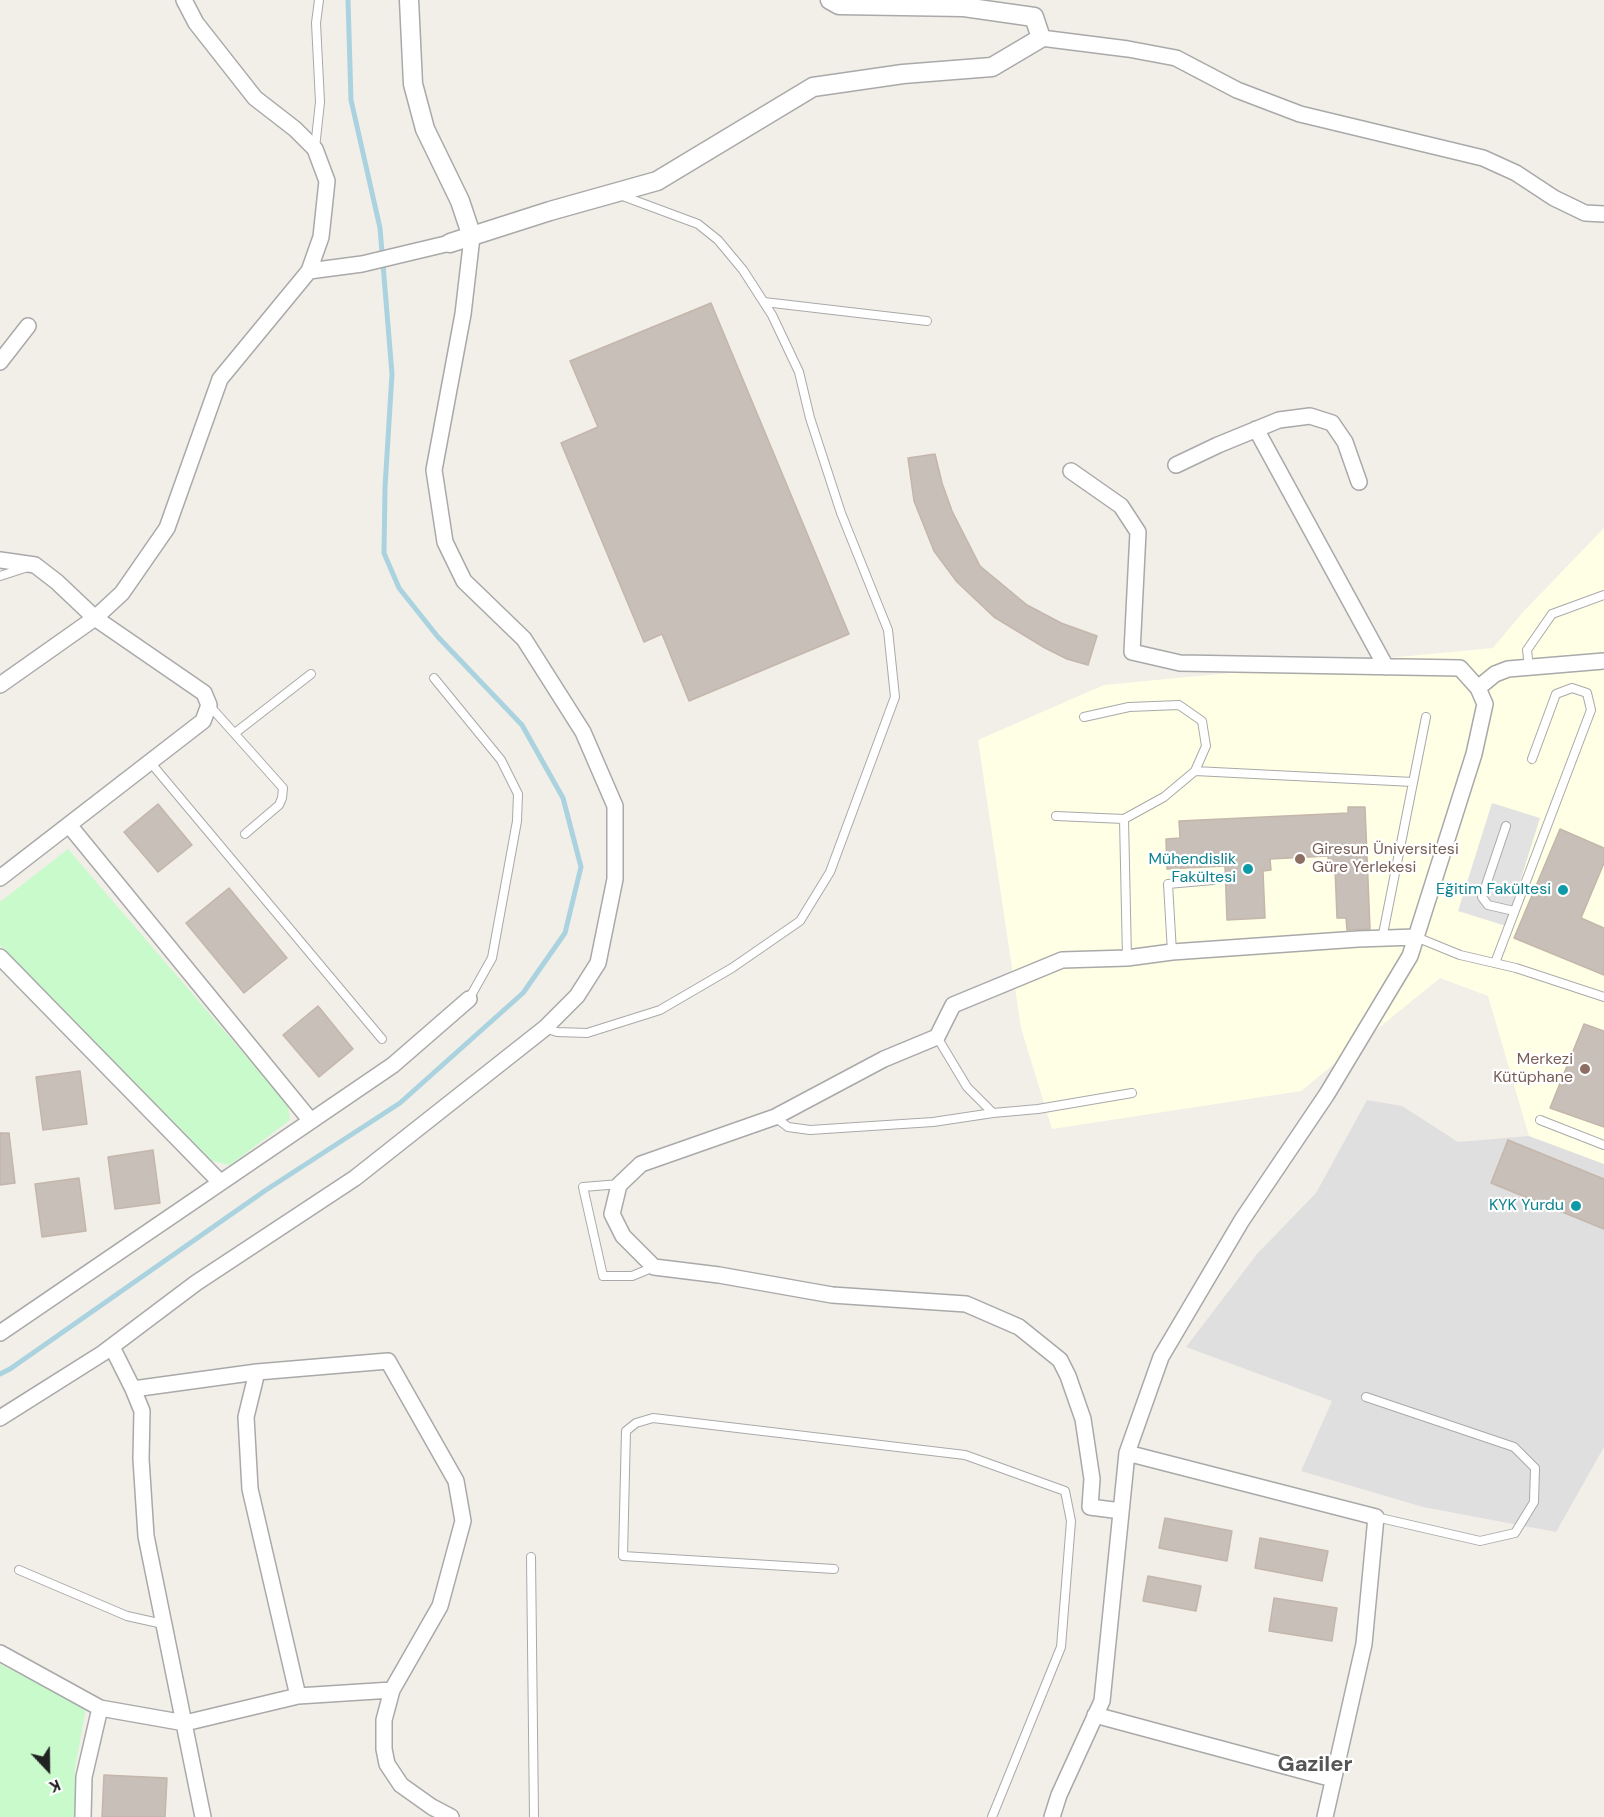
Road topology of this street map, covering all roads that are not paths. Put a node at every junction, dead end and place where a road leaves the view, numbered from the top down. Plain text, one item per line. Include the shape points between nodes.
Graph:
1 (184, 0) edge
2 (319, 0) edge
3 (409, 0) edge
4 (830, 0) edge
5 (1041, 38) junction
6 (315, 149) junction
7 (613, 193) junction
8 (1604, 214) edge
9 (472, 237) junction
10 (450, 243) joint
11 (309, 271) junction
12 (764, 302) junction
13 (927, 321) dead end
14 (28, 326) dead end
15 (0, 362) edge
16 (1256, 429) junction
17 (1176, 465) dead end
18 (1071, 471) dead end
19 (1359, 482) dead end
20 (0, 560) edge
21 (35, 565) junction
22 (0, 576) edge
23 (1604, 595) edge
24 (95, 618) junction
25 (1604, 661) edge
26 (1386, 667) junction
27 (1529, 667) junction
28 (311, 674) dead end
29 (434, 678) dead end
30 (0, 685) edge
31 (1478, 688) junction
32 (209, 705) junction
33 (1084, 717) dead end
34 (1426, 717) dead end
35 (235, 734) junction
36 (1532, 759) dead end
37 (150, 762) junction
38 (1195, 771) junction
39 (1413, 782) junction
40 (1056, 816) dead end
41 (1124, 819) junction
42 (69, 825) junction
43 (1506, 826) dead end
44 (245, 834) dead end
45 (0, 878) edge
46 (1213, 880) dead end
47 (1514, 911) junction
48 (1416, 937) junction
49 (1382, 939) junction
50 (1172, 952) junction
51 (0, 957) edge
52 (1127, 958) junction
53 (1495, 963) junction
54 (1604, 997) edge
55 (470, 999) joint
56 (545, 1028) junction
57 (937, 1037) junction
58 (382, 1039) dead end
59 (1131, 1093) dead end
60 (993, 1113) junction
61 (775, 1117) junction
62 (1540, 1120) dead end
63 (311, 1121) junction
64 (1604, 1145) edge
65 (220, 1182) junction
66 (620, 1184) junction
67 (654, 1268) junction
68 (0, 1333) edge
69 (112, 1347) junction
70 (257, 1372) junction
71 (133, 1389) junction
72 (1366, 1397) dead end
73 (0, 1418) edge
74 (1127, 1453) junction
75 (1121, 1511) junction
76 (1376, 1516) junction
77 (531, 1557) dead end
78 (834, 1569) dead end
79 (19, 1570) dead end
80 (163, 1624) junction
81 (0, 1653) edge
82 (392, 1690) junction
83 (298, 1696) junction
84 (100, 1708) junction
85 (1095, 1715) junction
86 (185, 1723) junction
87 (1333, 1779) junction
88 (83, 1817) edge
89 (203, 1817) edge
90 (451, 1817) edge
91 (534, 1817) edge
92 (992, 1817) edge
93 (1052, 1817) edge
94 (1325, 1817) edge

1 - 6 street via 196,23 255,98
2 - 6 lane via 316,23 320,102
3 - 9 street via 413,84 425,129 460,201
4 - 5 street via 839,5 964,7 1034,17
5 - 7 street via 992,67 813,87 657,181
5 - 8 street via 1176,58 1237,90 1300,114 1483,158 1585,213
6 - 11 street via 327,181 321,237
7 - 9 street
7 - 12 lane via 698,224 743,270
9 - 10 street
9 - 56 street via 463,314 434,470 445,542 464,581 530,648 583,732 615,806 615,879 597,963 577,996
10 - 11 street via 362,264
11 - 24 street via 220,379 167,528 122,593
12 - 13 lane
12 - 56 lane via 799,372 841,513 888,630 895,697 830,872 800,921 732,969 660,1010 587,1032
14 - 15 street
16 - 17 street
16 - 19 street via 1279,420 1310,416 1332,423 1345,442
16 - 26 street
18 - 26 street via 1121,506 1138,532 1132,652 1180,663
20 - 21 street
21 - 22 lane
21 - 24 street
23 - 27 lane via 1552,614 1527,650
24 - 30 street
24 - 32 street via 204,693
25 - 27 street
26 - 31 street via 1460,668
27 - 31 street via 1495,674
28 - 35 lane
29 - 55 lane via 501,760 518,794 517,822 492,958
31 - 48 street via 1485,704 1474,754
32 - 35 lane
32 - 37 street via 203,721
33 - 38 lane via 1129,707 1179,705 1202,721 1206,746
34 - 39 lane
35 - 44 lane via 283,788 279,805
36 - 47 lane via 1556,694 1572,688 1587,693 1591,710
37 - 42 street
37 - 58 lane
38 - 39 lane
38 - 41 lane via 1164,797
39 - 49 lane
40 - 41 lane
41 - 52 lane
42 - 45 street
42 - 63 street
43 - 47 lane via 1482,897 1488,905
46 - 50 lane via 1168,884
47 - 53 lane
48 - 49 street
48 - 53 lane via 1460,955
48 - 74 street via 1410,957 1327,1094 1242,1220 1161,1357
49 - 50 street
50 - 52 street
51 - 65 street
52 - 57 street via 1062,960 953,1005
53 - 54 lane
55 - 63 street via 393,1065
56 - 69 street via 355,1178 196,1282
57 - 60 lane via 967,1087
57 - 61 street via 884,1059
59 - 60 lane
60 - 61 lane via 933,1122 810,1130 788,1127
61 - 66 street via 641,1164
62 - 64 lane
63 - 65 street
65 - 68 street
66 - 67 street via 612,1214 623,1236
66 - 67 lane via 584,1187 603,1276 632,1276
67 - 75 street via 832,1295 966,1304 1019,1327 1060,1359 1068,1376 1083,1419 1092,1479 1090,1507
69 - 71 street
69 - 73 street
70 - 71 street
70 - 82 street via 388,1361 456,1482 463,1521 440,1605
70 - 83 street via 246,1417 250,1489
71 - 80 street via 142,1411 146,1536
72 - 76 lane via 1514,1447 1535,1468 1534,1502 1515,1533 1480,1541
74 - 75 street
74 - 76 street
75 - 85 street via 1102,1701
76 - 87 street via 1364,1644
77 - 91 lane
78 - 92 lane via 623,1556 626,1431 653,1418 965,1455 1065,1491 1071,1521 1060,1647
79 - 80 lane via 127,1617
80 - 86 street
81 - 84 street
82 - 83 street
82 - 90 street via 384,1720 387,1764 401,1785
83 - 86 street
84 - 86 street
84 - 88 street via 84,1777
85 - 87 street
85 - 93 street
86 - 89 street
87 - 94 street

